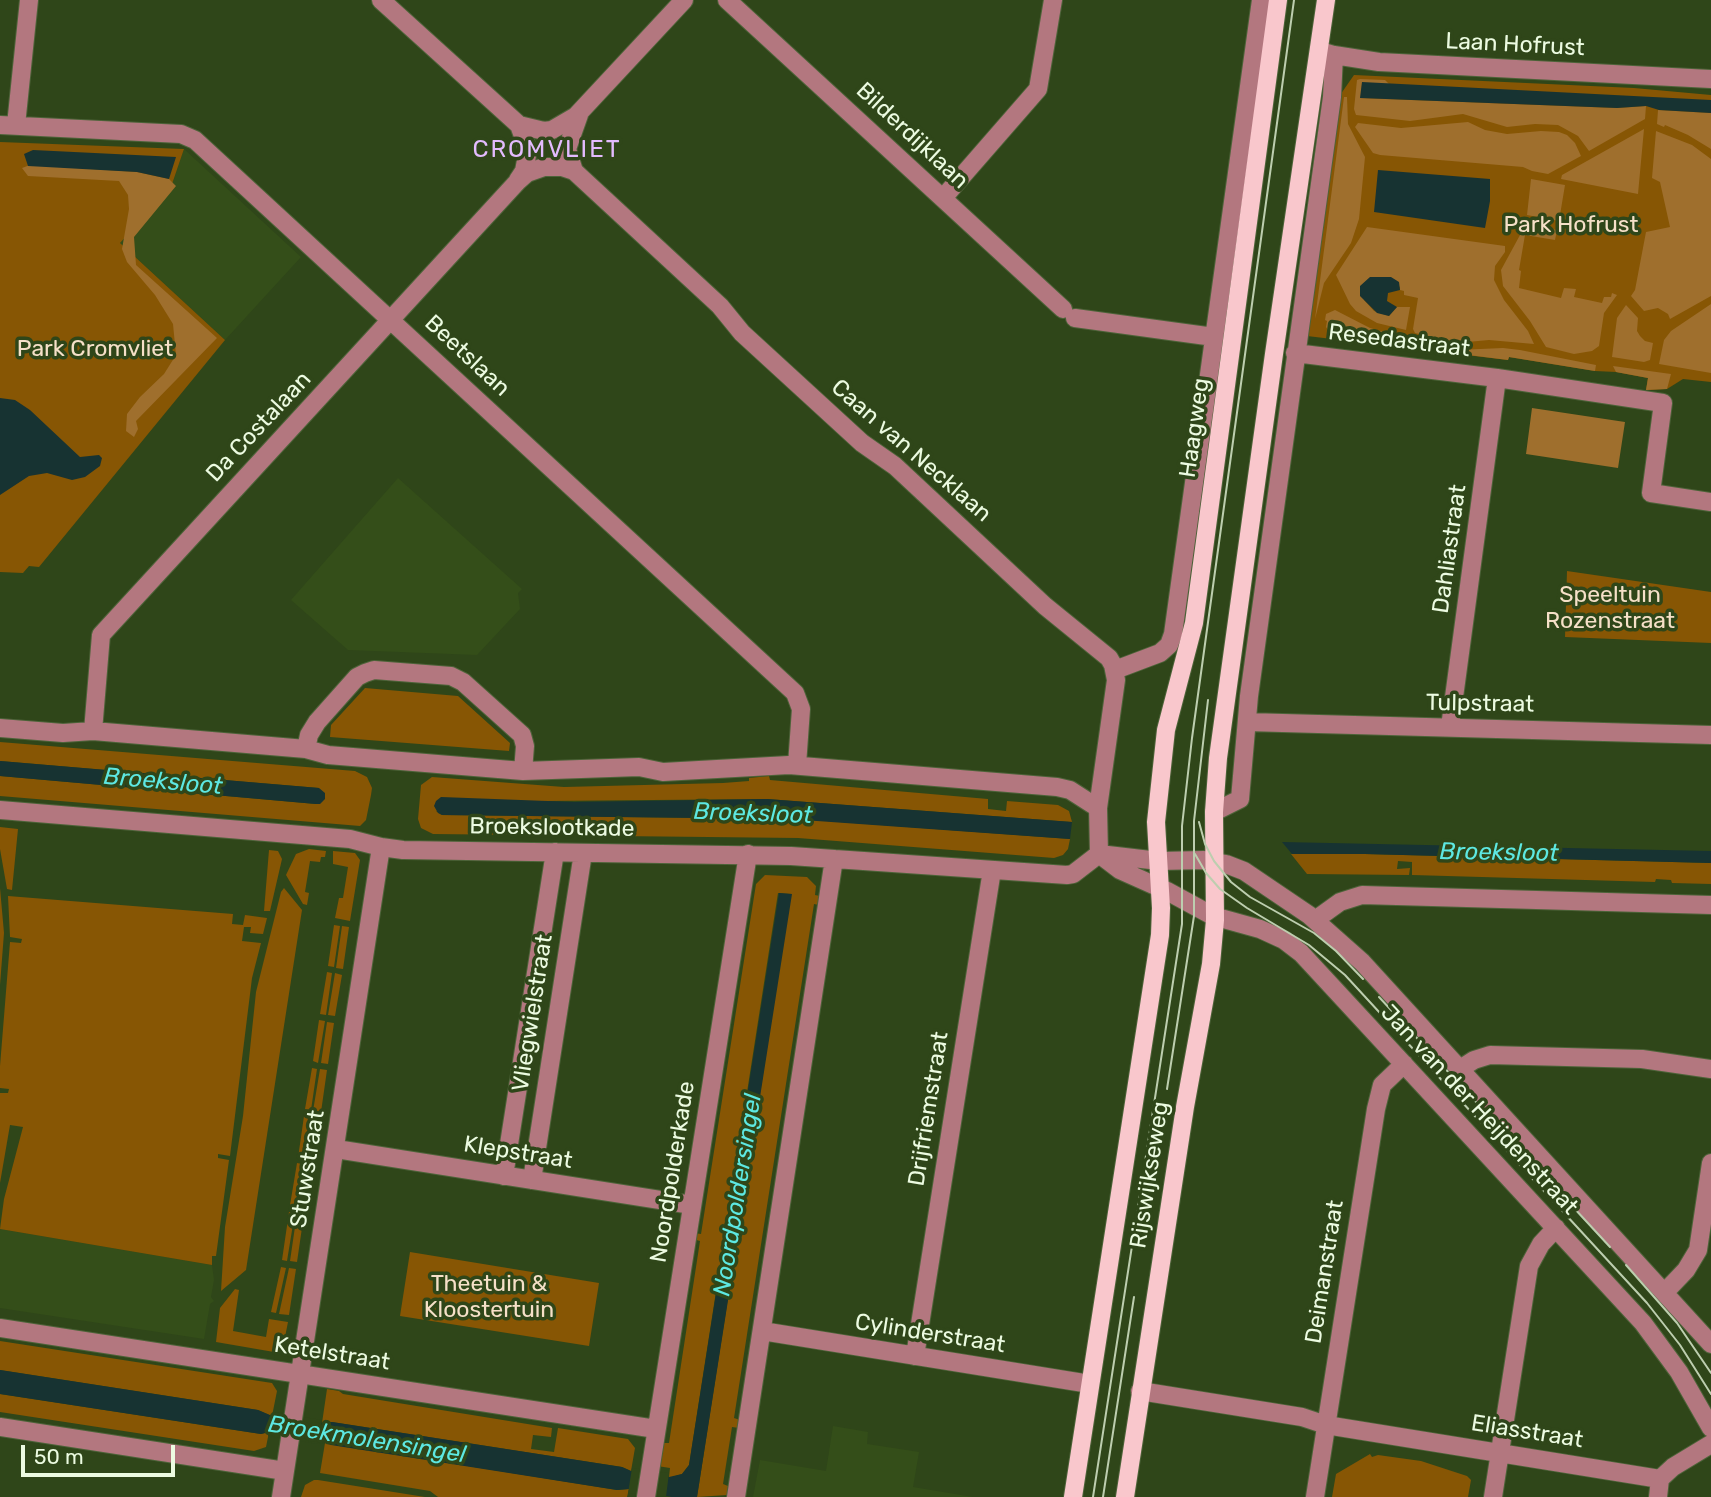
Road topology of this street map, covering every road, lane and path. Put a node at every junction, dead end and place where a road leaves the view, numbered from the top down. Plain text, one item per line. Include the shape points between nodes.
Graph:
1 (29, 0) edge
2 (381, 0) edge
3 (684, 0) edge
4 (727, 0) edge
5 (1054, 0) edge
6 (1261, 0) edge
7 (1278, 0) edge
8 (1326, 0) edge
9 (1326, 52) junction
10 (1711, 79) edge
11 (583, 110) junction
12 (8, 125) edge
13 (519, 125) junction
14 (574, 171) junction
15 (518, 181) junction
16 (943, 198) junction
17 (391, 319) junction
18 (1214, 337) junction
19 (1295, 353) junction
20 (1497, 378) junction
21 (1711, 502) edge
22 (1115, 670) junction
23 (1247, 722) junction
24 (1450, 727) junction
25 (0, 728) edge
26 (93, 731) junction
27 (1711, 735) edge
28 (306, 749) junction
29 (797, 765) junction
30 (523, 771) junction
31 (1098, 808) junction
32 (0, 810) edge
33 (1214, 812) junction
34 (381, 847) junction
35 (555, 852) junction
36 (583, 853) junction
37 (748, 854) junction
38 (1099, 854) junction
39 (834, 859) junction
40 (1159, 861) junction
41 (1214, 861) junction
42 (992, 870) junction
43 (1161, 887) junction
44 (1711, 905) edge
45 (1215, 916) junction
46 (1315, 920) junction
47 (1404, 1064) junction
48 (1460, 1069) junction
49 (1711, 1069) edge
50 (336, 1149) junction
51 (1711, 1163) edge
52 (504, 1176) junction
53 (532, 1180) junction
54 (692, 1205) junction
55 (1556, 1228) junction
56 (1665, 1292) junction
57 (0, 1328) edge
58 (762, 1331) junction
59 (1711, 1344) edge
60 (915, 1356) junction
61 (300, 1374) junction
62 (1090, 1384) junction
63 (1149, 1392) junction
64 (1326, 1425) junction
65 (0, 1427) edge
66 (1711, 1428) edge
67 (656, 1429) junction
68 (1711, 1444) edge
69 (1500, 1452) junction
70 (285, 1471) junction
71 (1660, 1479) junction
72 (281, 1497) edge
73 (646, 1497) edge
74 (736, 1497) edge
75 (1073, 1497) edge
76 (1125, 1497) edge
77 (1314, 1497) edge
78 (1493, 1497) edge
79 (1658, 1497) edge

1 - 12 street
2 - 13 street
3 - 11 street
4 - 16 street, Bilderdijklaan
5 - 16 street via 1038,89
6 - 18 street, Haagweg
7 - 40 main road, Haagweg via 1194,623 1166,730 1156,822
8 - 9 main road
9 - 10 street, Laan Hofrust via 1379,62
9 - 19 street via 1332,97
9 - 33 main road via 1220,745
11 - 13 street via 552,130
11 - 14 street via 568,145
12 - 17 street, Beetslaan via 181,134 195,140
13 - 15 street, Da Costalaan via 528,150
14 - 15 street, Da Costalaan via 544,167
14 - 22 street, Caan van Necklaan via 720,306 742,333 862,443 895,466 1045,606 1107,656
15 - 17 street, Da Costalaan
16 - 18 street, Bilderdijklaan via 1069,314
17 - 26 street, Da Costalaan via 101,635
17 - 29 street, Beetslaan via 795,692 801,709
18 - 22 street, Haagweg via 1173,634 1160,653
19 - 20 street, Resedastraat
19 - 23 street
20 - 21 street, Resedastraat via 1663,403 1651,493
20 - 24 street, Dahliastraat
22 - 31 street
23 - 24 street, Tulpstraat
23 - 33 street via 1240,799
24 - 27 street, Tulpstraat
25 - 26 street
26 - 28 street
28 - 30 street via 328,755
28 - 30 street via 317,722 357,677 374,670 451,676 522,736
29 - 30 street via 663,772 639,767
29 - 31 street via 1060,787
31 - 38 street
32 - 34 street, Broekslootkade via 350,839
33 - 41 main road
34 - 35 street, Broekslootkade
34 - 50 street, Stuwstraat
35 - 36 street, Broekslootkade
35 - 52 street, Vliegwielstraat
36 - 37 street, Broekslootkade
36 - 53 street, Vliegwielstraat
37 - 39 street, Broekslootkade
37 - 54 street, Noordpolderkade
38 - 40 street
38 - 42 street, Broekslootkade via 1069,875
38 - 43 street via 1120,870
39 - 42 street, Broekslootkade
39 - 58 street
40 - 41 street, Jan van der Heijdenstraat
40 - 43 main road, Rijswijkseweg
41 - 45 main road, Rijswijkseweg
41 - 46 street, Jan van der Heijdenstraat via 1244,872
42 - 60 street, Drijfriemstraat
43 - 45 street, Jan van der Heijdenstraat
43 - 62 main road, Rijswijkseweg via 1160,935
44 - 46 street via 1362,895 1340,902
45 - 47 street, Jan van der Heijdenstraat via 1291,944
45 - 63 main road, Rijswijkseweg
46 - 48 street, Jan van der Heijdenstraat via 1362,962
47 - 55 street, Jan van der Heijdenstraat
47 - 64 street, Deimanstraat via 1382,1086 1376,1108
48 - 49 street via 1490,1055 1642,1059
48 - 56 street, Jan van der Heijdenstraat
50 - 52 street, Klepstraat
50 - 61 street, Stuwstraat
51 - 56 street via 1698,1250
52 - 53 street, Klepstraat
53 - 54 street, Klepstraat
54 - 67 street, Noordpolderkade
55 - 66 street, Jan van der Heijdenstraat via 1658,1341
55 - 69 street via 1529,1266
56 - 59 street, Jan van der Heijdenstraat
57 - 61 street, Ketelstraat
58 - 60 street, Cylinderstraat
58 - 74 street
60 - 62 street, Cylinderstraat
61 - 67 street, Ketelstraat
61 - 70 street, Stuwstraat
62 - 75 main road, Rijswijkseweg
63 - 64 street, Eliasstraat
63 - 76 main road, Rijswijkseweg
64 - 69 street, Eliasstraat
64 - 77 street, Deimanstraat
65 - 70 street
67 - 73 street, Noordpolderkade
68 - 71 street
69 - 71 street, Eliasstraat
69 - 78 street
70 - 72 street, Stuwstraat
71 - 79 street

